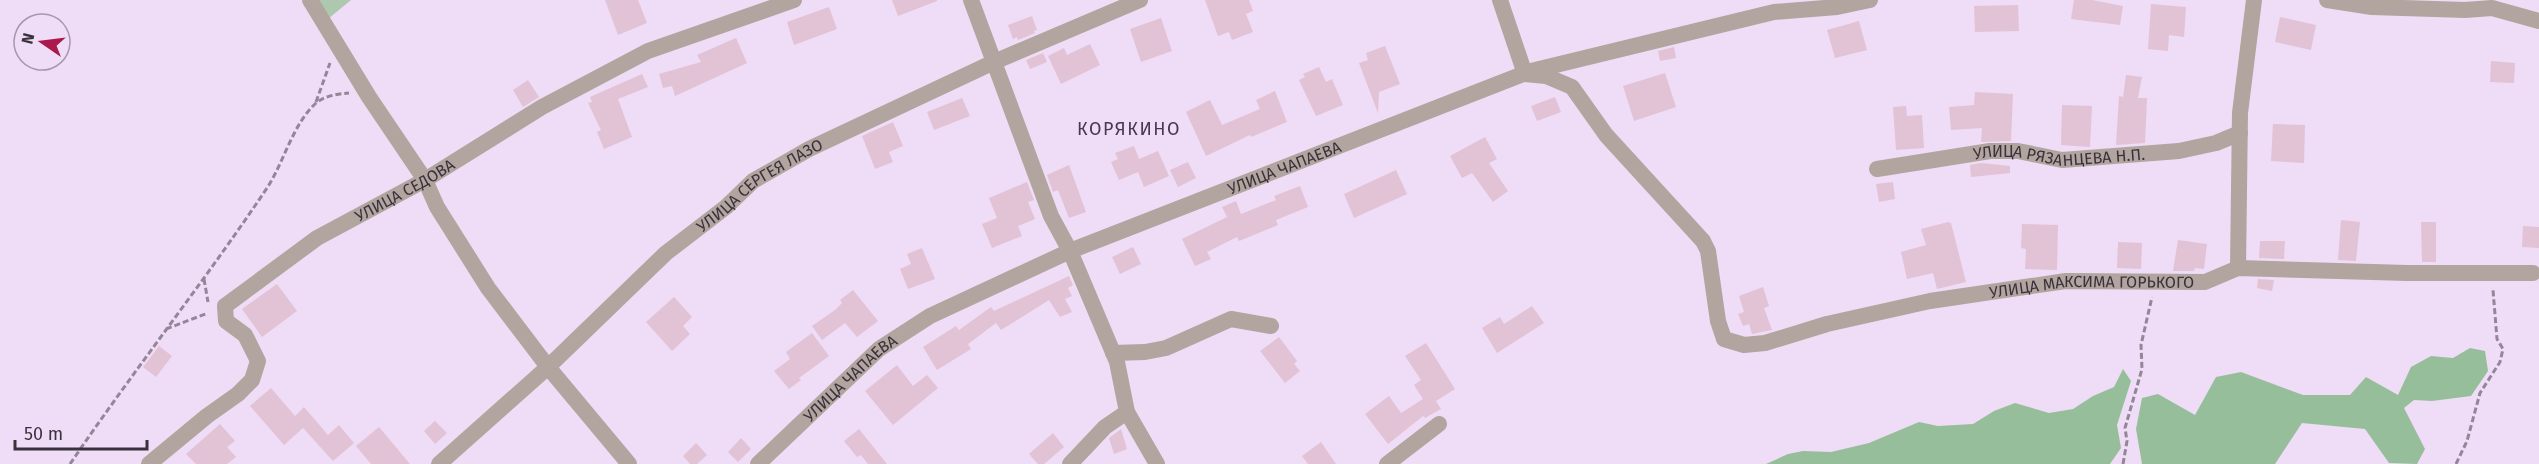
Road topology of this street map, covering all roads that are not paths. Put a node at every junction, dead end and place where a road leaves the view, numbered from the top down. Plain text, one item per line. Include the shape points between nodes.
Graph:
1 (310, 0) edge
2 (794, 0) edge
3 (971, 0) edge
4 (1140, 0) edge
5 (1500, 0) edge
6 (1870, 0) edge
7 (2254, 0) edge
8 (2327, 0) edge
9 (2539, 21) edge
10 (994, 62) junction
11 (1525, 74) junction
12 (2240, 133) junction
13 (1877, 169) dead end
14 (425, 180) junction
15 (1070, 251) junction
16 (2238, 268) junction
17 (2533, 273) dead end
18 (1271, 326) dead end
19 (1113, 353) junction
20 (548, 368) junction
21 (1127, 412) junction
22 (1439, 424) dead end
23 (149, 464) edge
24 (440, 464) edge
25 (629, 464) edge
26 (758, 464) edge
27 (1070, 464) edge
28 (1156, 464) edge
29 (1387, 464) edge

1 - 14 street
2 - 14 street, УЛИЦА СЕДОВА via 648,51 542,107
3 - 10 street
4 - 10 street, УЛИЦА СЕРГЕЯ ЛАЗО
5 - 11 street
6 - 11 street, УЛИЦА ЧАПАЕВА via 1774,12
7 - 12 street
8 - 9 street via 2372,7 2492,8
10 - 15 street via 1051,216
10 - 20 street, УЛИЦА СЕРГЕЯ ЛАЗО via 809,149 753,181 666,254
11 - 15 street, УЛИЦА ЧАПАЕВА
11 - 16 street, УЛИЦА МАКСИМА ГОРЬКОГО via 1546,76 1572,87 1606,135 1703,241 1724,339 1744,345 1930,301 2066,281 2205,282
12 - 13 street, УЛИЦА РЯЗАНЦЕВА Н.П. via 2216,143 2157,153 2062,160 2018,151 1990,151
12 - 16 street
14 - 20 street via 437,207 488,288
14 - 23 street, УЛИЦА СЕДОВА via 317,238 225,306 226,321 245,335 258,360 252,380
15 - 19 street
15 - 26 street, УЛИЦА ЧАПАЕВА via 930,316 879,349
16 - 17 street, УЛИЦА МАКСИМА ГОРЬКОГО
18 - 19 street via 1231,319 1166,348
19 - 21 street
20 - 24 street, УЛИЦА СЕРГЕЯ ЛАЗО
20 - 25 street
21 - 27 street via 1105,427
21 - 28 street
22 - 29 street

